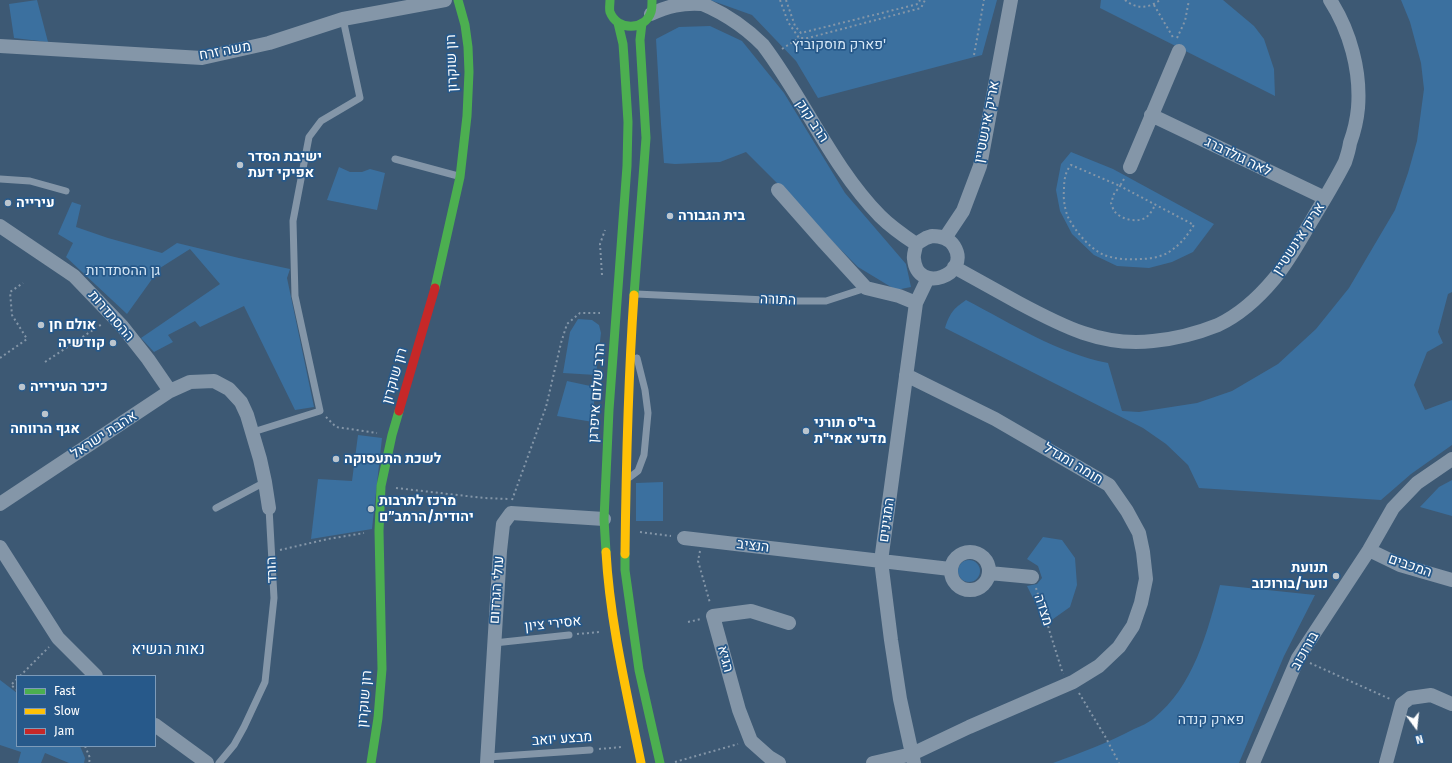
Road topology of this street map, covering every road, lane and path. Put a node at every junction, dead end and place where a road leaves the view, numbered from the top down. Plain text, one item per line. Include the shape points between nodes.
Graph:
1 (445, 0) edge
2 (458, 0) edge
3 (610, 0) edge
4 (652, 0) edge
5 (780, 0) edge
6 (786, 0) edge
7 (920, 0) edge
8 (926, 0) edge
9 (984, 0) edge
10 (1011, 0) edge
11 (1124, 0) edge
12 (1160, 0) edge
13 (1189, 0) edge
14 (1330, 0) edge
15 (698, 2) edge
16 (1154, 5) junction
17 (343, 19) junction
18 (647, 19) junction
19 (618, 23) junction
20 (799, 38) junction
21 (0, 46) edge
22 (1179, 51) dead end
23 (974, 55) dead end
24 (771, 56) junction
25 (1151, 115) junction
26 (394, 159) dead end
27 (1130, 167) joint
28 (460, 177) junction
29 (0, 179) edge
30 (1120, 186) junction
31 (778, 190) dead end
32 (66, 191) dead end
33 (1325, 198) junction
34 (1155, 205) junction
35 (0, 226) edge
36 (945, 238) junction
37 (916, 244) junction
38 (954, 268) junction
39 (928, 278) junction
40 (23, 283) dead end
41 (866, 288) junction
42 (635, 294) junction
43 (916, 303) junction
44 (616, 313) junction
45 (113, 316) junction
46 (631, 344) junction
47 (0, 358) edge
48 (45, 362) dead end
49 (906, 375) junction
50 (214, 381) joint
51 (170, 391) junction
52 (320, 411) junction
53 (253, 432) junction
54 (392, 435) junction
55 (1452, 459) edge
56 (265, 482) junction
57 (626, 482) junction
58 (381, 486) junction
59 (0, 504) edge
60 (511, 506) junction
61 (216, 508) dead end
62 (269, 508) joint
63 (604, 519) junction
64 (625, 530) junction
65 (379, 531) junction
66 (684, 538) joint
67 (702, 540) junction
68 (0, 547) edge
69 (1369, 550) junction
70 (271, 552) junction
71 (881, 561) junction
72 (950, 569) junction
73 (989, 573) junction
74 (1032, 577) joint
75 (1452, 580) edge
76 (713, 616) junction
77 (688, 622) dead end
78 (789, 623) dead end
79 (615, 630) junction
80 (569, 635) joint
81 (58, 638) junction
82 (494, 643) junction
83 (1298, 658) junction
84 (21, 675) edge
85 (95, 675) edge
86 (16, 680) edge
87 (1070, 683) junction
88 (16, 689) edge
89 (1402, 704) junction
90 (1452, 704) edge
91 (156, 726) edge
92 (751, 741) junction
93 (637, 746) junction
94 (85, 747) edge
95 (590, 750) joint
96 (913, 758) edge
97 (487, 760) edge
98 (1255, 762) edge
99 (89, 763) edge
100 (207, 763) edge
101 (219, 763) edge
102 (372, 763) edge
103 (641, 763) edge
104 (660, 763) edge
105 (670, 763) edge
106 (780, 763) edge
107 (874, 763) edge
108 (1119, 763) edge
109 (1386, 763) edge

1 - 17 street, משה זרח
2 - 28 main road, רון שוקרון via 467,39 469,72
3 - 19 main road, הרב שלום איפרגן via 611,14
4 - 18 main road
5 - 20 path via 788,22
6 - 7 path via 795,26 801,33 918,4
8 - 20 path via 921,8 808,38
9 - 23 path
10 - 36 street, אריק אינשטיין via 980,166 963,211
11 - 16 path via 1138,7
12 - 16 path
13 - 16 path via 1185,21 1175,42
14 - 33 street, אריק אינשטיין via 1353,48 1358,108 1345,161
15 - 18 street, הרב קוק via 662,9
15 - 24 street, הרב קוק via 721,12 748,30
17 - 21 street, משה זרח via 269,43 202,58
17 - 52 lane via 360,98 321,121 309,137 293,221 295,296
18 - 19 main road via 639,26 629,27
18 - 42 main road via 640,40 646,138
19 - 44 main road, הרב שלום איפרגן via 623,44 628,122
20 - 24 path
22 - 25 street
24 - 37 street, הרב קוק via 860,193 880,216
25 - 27 street
25 - 33 street, לאה גולדברג
26 - 28 lane
27 - 30 path
28 - 54 main road, רון שוקרון via 431,304
29 - 32 lane via 30,181
30 - 34 path
30 - 34 path via 1111,203 1115,212 1123,217 1134,220 1145,218
30 - 34 path via 1071,165 1066,170 1064,196 1068,217 1090,246 1103,254 1132,260 1150,259 1169,252 1184,240 1194,225
31 - 41 street
33 - 38 street, אריק אינשטיין via 1291,255 1258,296 1218,324 1174,338 1129,341 1079,333
35 - 45 street, ההסתדרות via 74,276
36 - 37 street via 932,236
36 - 38 street via 957,254
37 - 39 street via 915,264
38 - 39 street via 946,276
39 - 43 street, המגינים
40 - 47 path via 10,292 12,316 27,339
41 - 42 lane, התורה via 826,301
41 - 43 street
42 - 46 main road
43 - 49 street, המגינים
44 - 60 path via 580,313 567,324 546,407
44 - 63 main road, הרב שלום איפרגן
45 - 48 path
45 - 51 street, ההסתדרות
46 - 57 main road
46 - 57 lane via 640,365 648,413 641,464 638,471
49 - 71 street, המגינים
49 - 87 street, חומה ומגדל via 995,419 1109,486 1139,532 1146,579 1133,626 1119,647 1099,666
50 - 51 street, אהבת ישראל via 190,382
50 - 53 street, הורד via 229,389 241,402
51 - 59 street, אהבת ישראל
52 - 53 lane
52 - 54 path via 336,427
53 - 56 street, הורד
54 - 58 main road, רון שוקרון
55 - 69 street, בורוכוב via 1417,484 1393,508
56 - 61 lane
56 - 62 street, הורד
57 - 64 main road
58 - 60 path via 479,498
58 - 65 main road, רון שוקרון
60 - 63 street
60 - 82 street, עולי הגרדום via 503,524
62 - 70 lane, הורד
63 - 79 main road, הרב שלום איפרגן via 607,572
64 - 66 path
64 - 104 main road via 625,570 631,615
65 - 70 path
65 - 102 main road, רון שוקרון via 382,669
66 - 67 street, הנציב
67 - 71 street, הנציב
67 - 76 path via 698,561
68 - 81 street
69 - 75 street, המכבים via 1400,565
69 - 83 street, בורוכוב
70 - 101 lane, הורד via 274,598 265,682 234,745
71 - 72 street
71 - 96 street, המגינים via 896,669
72 - 73 street via 960,554 972,552 983,557 989,567
72 - 73 street via 952,581 967,591 980,588
73 - 74 street, מצדה
74 - 87 path, מצדה
76 - 77 path
76 - 78 street via 750,610
76 - 92 street, הגיא via 739,710
79 - 80 path, אסירי ציון
79 - 93 main road, הרב שלום איפרגן
80 - 82 lane, אסירי ציון
81 - 84 path
81 - 85 street
82 - 97 street, עולי הגרדום
83 - 89 path
83 - 98 street, בורוכוב
86 - 88 path via 11,685
87 - 96 street, חומה ומגדל via 969,727
87 - 108 path, מצדה
89 - 90 street via 1410,698 1431,695
89 - 109 street
91 - 100 street
92 - 105 path
92 - 106 street, הגיא via 768,757
93 - 95 path, מבצע יואב
93 - 103 main road, הרב שלום איפרגן
94 - 99 path via 90,758
95 - 97 lane, מבצע יואב
96 - 107 street

